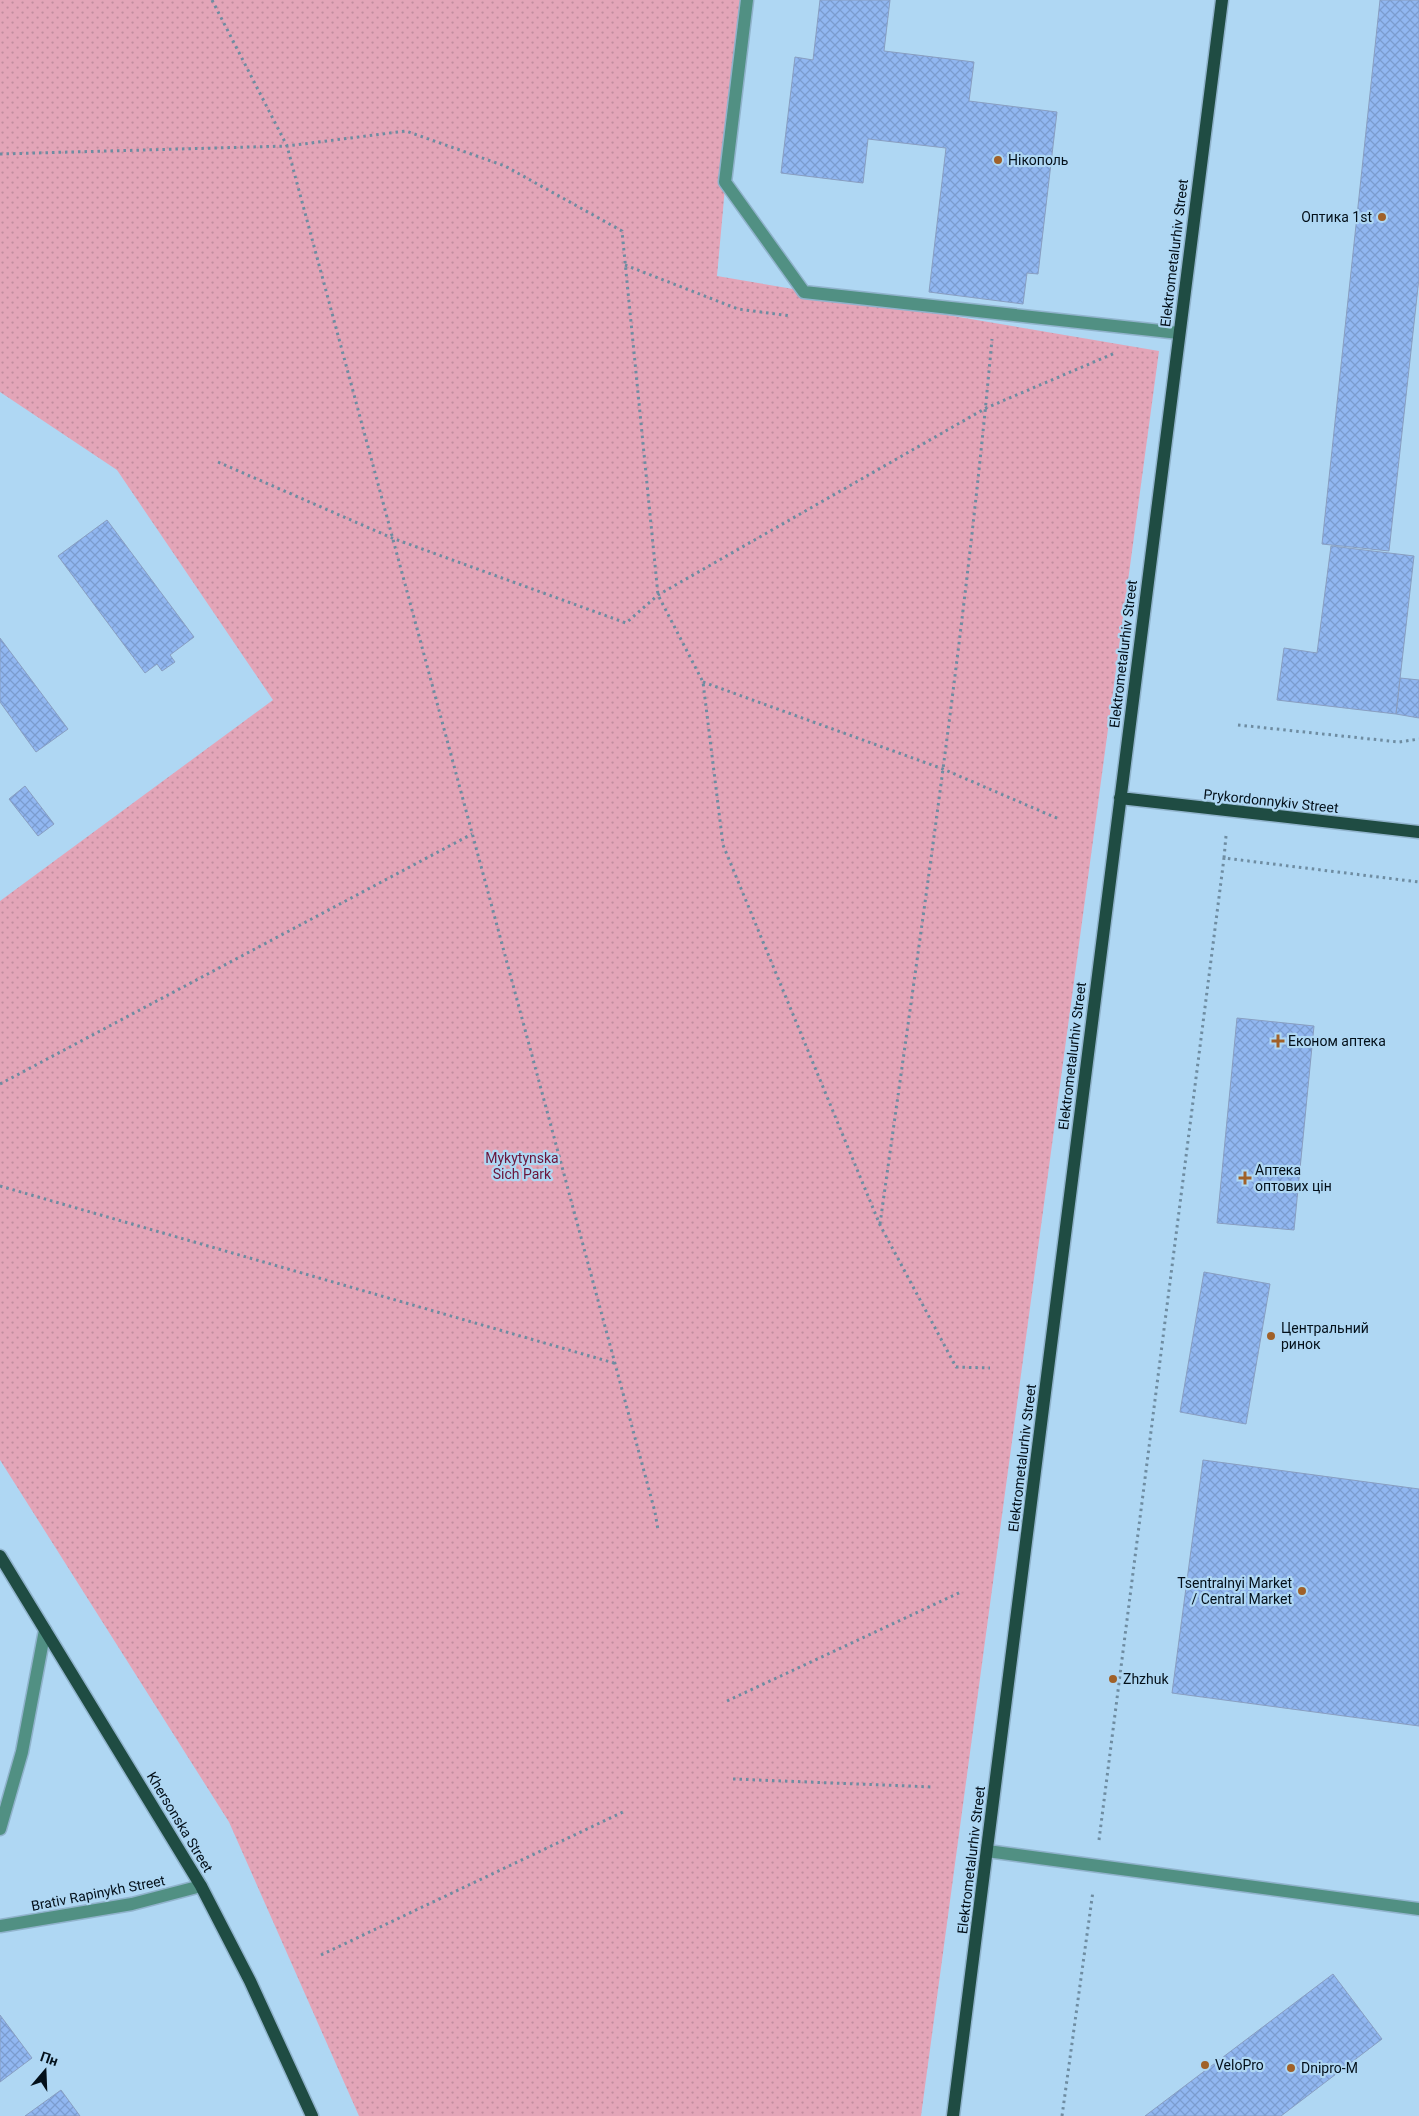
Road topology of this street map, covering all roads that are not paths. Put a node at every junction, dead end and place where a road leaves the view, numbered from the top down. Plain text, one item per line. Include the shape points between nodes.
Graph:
1 (747, 0) edge
2 (1222, 0) edge
3 (1179, 333) junction
4 (1120, 798) junction
5 (1419, 832) edge
6 (0, 1556) edge
7 (45, 1630) junction
8 (0, 1829) edge
9 (987, 1850) junction
10 (201, 1886) junction
11 (1419, 1909) edge
12 (0, 1926) edge
13 (312, 2116) edge
14 (954, 2116) edge

1 - 3 street via 725,182 804,292
2 - 3 main road, Elektrometalurhiv Street
3 - 4 main road, Elektrometalurhiv Street
4 - 5 main road, Prykordonnykiv Street
4 - 9 main road, Elektrometalurhiv Street
6 - 7 main road, Khersonska Street
7 - 8 street via 22,1752
7 - 10 main road, Khersonska Street
9 - 11 street
9 - 14 main road, Elektrometalurhiv Street
10 - 12 street, Brativ Rapinykh Street via 132,1904
10 - 13 main road, Khersonska Street via 250,1981

